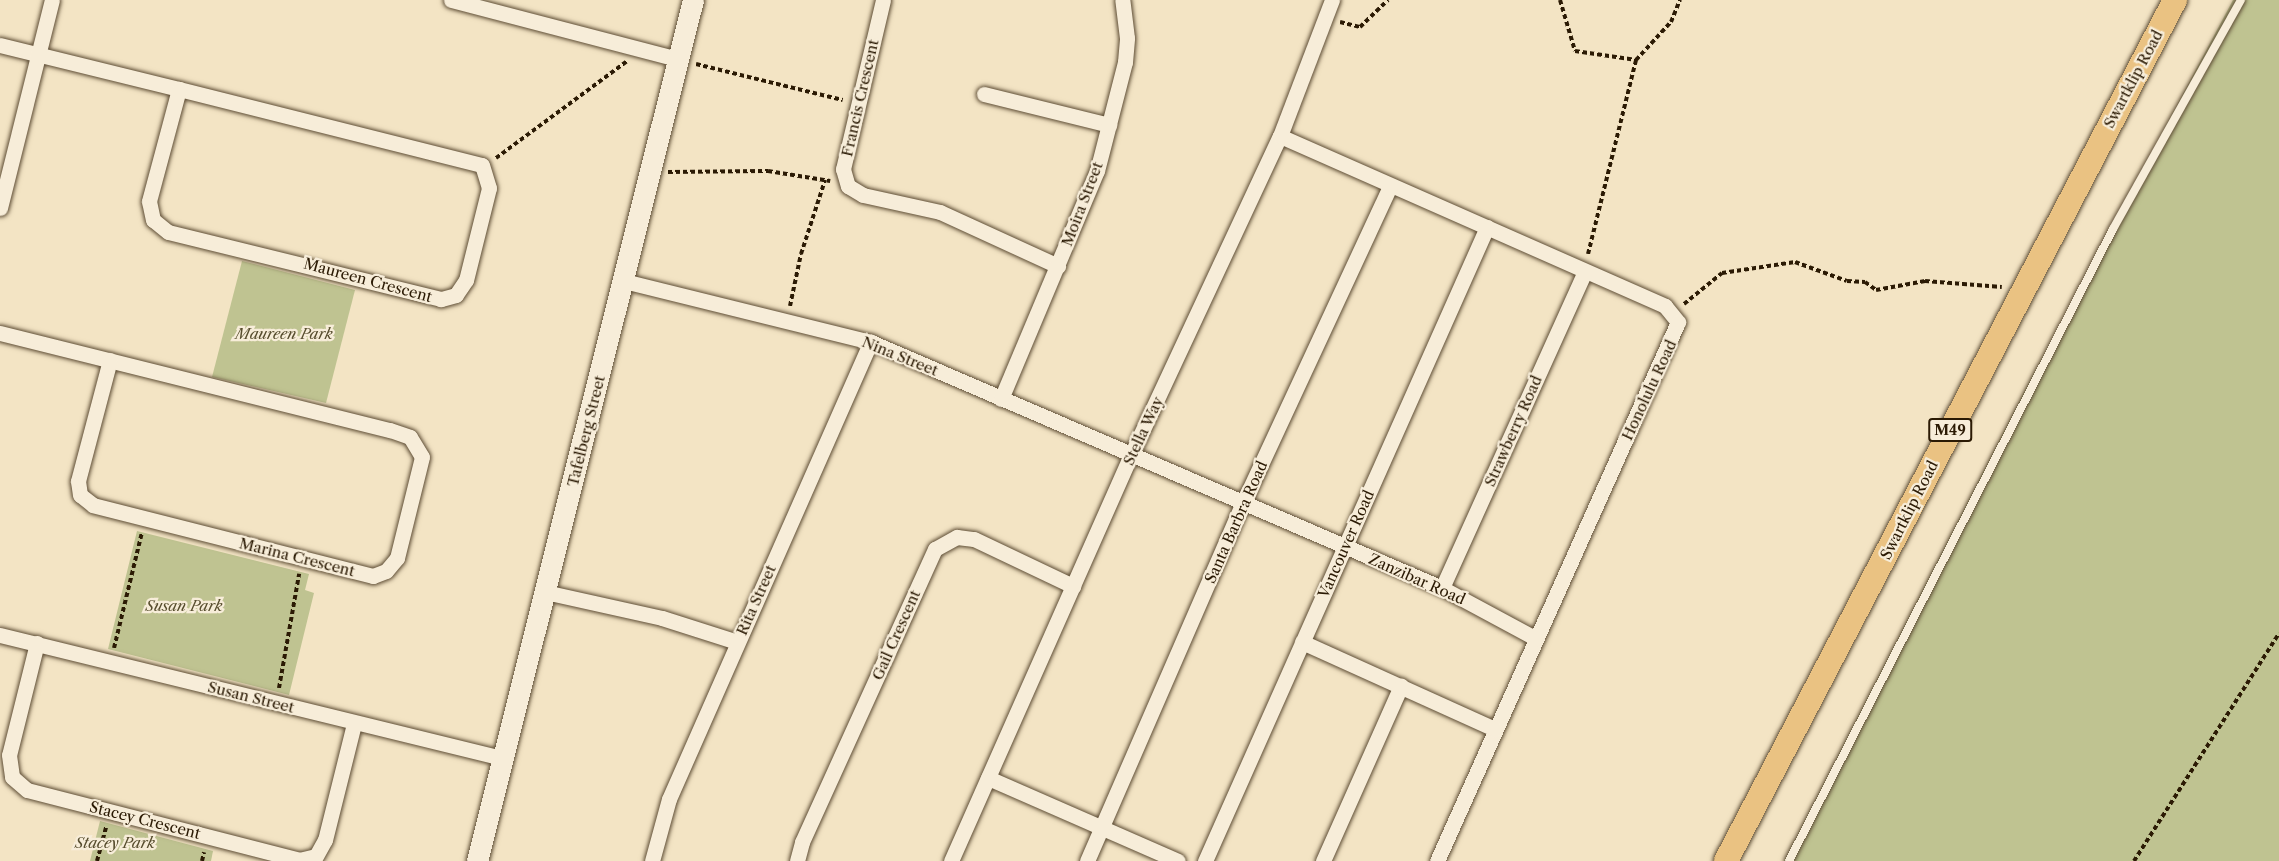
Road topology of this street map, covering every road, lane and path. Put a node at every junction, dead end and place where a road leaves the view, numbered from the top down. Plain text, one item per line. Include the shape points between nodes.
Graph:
1 (52, 0) edge
2 (451, 0) edge
3 (693, 0) edge
4 (883, 0) edge
5 (1122, 0) edge
6 (1332, 0) edge
7 (1388, 0) edge
8 (1560, 0) edge
9 (1680, 0) edge
10 (2175, 0) edge
11 (2241, 0) edge
12 (1324, 19) junction
13 (0, 45) edge
14 (39, 54) junction
15 (628, 58) dead end
16 (1636, 60) junction
17 (685, 61) junction
18 (179, 89) junction
19 (984, 94) dead end
20 (858, 103) junction
21 (1109, 125) junction
22 (1280, 136) junction
23 (490, 161) dead end
24 (665, 172) dead end
25 (825, 180) junction
26 (848, 186) junction
27 (1390, 186) junction
28 (0, 208) edge
29 (1487, 227) junction
30 (1058, 266) junction
31 (1584, 273) junction
32 (624, 281) junction
33 (2019, 295) junction
34 (790, 313) dead end
35 (1674, 313) junction
36 (0, 333) edge
37 (871, 342) junction
38 (110, 360) junction
39 (1001, 399) junction
40 (1131, 455) junction
41 (1243, 503) junction
42 (145, 520) junction
43 (1344, 547) junction
44 (302, 559) junction
45 (1073, 586) junction
46 (1442, 588) junction
47 (544, 592) junction
48 (2279, 633) edge
49 (0, 635) edge
50 (1535, 638) junction
51 (737, 642) junction
52 (1302, 642) junction
53 (37, 643) junction
54 (113, 652) dead end
55 (1401, 686) junction
56 (278, 694) dead end
57 (354, 724) junction
58 (1495, 729) junction
59 (502, 758) junction
60 (988, 778) junction
61 (110, 812) junction
62 (1102, 825) junction
63 (97, 861) edge
64 (477, 861) edge
65 (652, 861) edge
66 (797, 861) edge
67 (951, 861) edge
68 (1087, 861) edge
69 (1178, 861) edge
70 (1205, 861) edge
71 (1323, 861) edge
72 (1437, 861) edge
73 (1726, 861) edge
74 (1789, 861) edge
75 (2134, 861) edge

1 - 14 street
2 - 17 street
3 - 17 street, Tafelberg Street
4 - 20 street, Francis Crescent
5 - 21 street, Moira Street via 1127,38 1125,62
6 - 12 street, Stella Way
7 - 12 path via 1360,27
8 - 16 path via 1575,51
9 - 16 path via 1671,22
10 - 33 main road, Swartklip Road / M49
11 - 74 lane via 2113,229
12 - 22 street, Stella Way
13 - 14 street, Maureen Crescent
14 - 18 street, Maureen Crescent
14 - 28 street
15 - 23 path via 507,153
16 - 31 path
17 - 20 path
17 - 32 street, Tafelberg Street
18 - 18 street, Maureen Crescent via 149,201 153,220 168,232 441,298 456,295 466,280 489,188 482,165
19 - 21 street
20 - 26 street, Francis Crescent via 843,169
21 - 30 street, Moira Street via 1097,171
22 - 27 street
22 - 40 street, Stella Way
24 - 25 path via 768,171
25 - 26 path
25 - 34 path via 801,254
26 - 30 street via 863,195 940,212
27 - 29 street
27 - 41 street, Santa Barbra Road
29 - 31 street
29 - 43 street, Vancouver Road
30 - 39 street, Moira Street
31 - 35 street
31 - 46 street, Strawberry Road
32 - 37 street, Nina Street
32 - 47 street, Tafelberg Street
33 - 35 path via 2003,287 1925,281 1876,290 1865,282 1847,282 1795,262 1722,273
33 - 73 main road, Swartklip Road / M49
35 - 50 street, Honolulu Road via 1678,326
36 - 38 street, Marina Crescent
37 - 39 street, Nina Street
37 - 51 street, Rita Street
38 - 42 street, Marina Crescent via 78,481 80,495 93,505
38 - 44 street, Marina Crescent via 410,437 422,457 397,558 386,571 373,576
39 - 40 street, Nina Street
40 - 41 street, Zanzibar Road
40 - 45 street, Stella Way
41 - 43 street, Zanzibar Road
41 - 62 street, Santa Barbra Road
42 - 44 street, Marina Crescent
42 - 54 path
43 - 46 street, Zanzibar Road
43 - 52 street, Vancouver Road
44 - 56 path
45 - 60 street, Stella Way
45 - 66 street, Gail Crescent via 974,539 957,537 935,549 802,842
46 - 50 street, Zanzibar Road
47 - 51 street via 662,618
47 - 59 street, Tafelberg Street
48 - 75 path
49 - 53 street, Susan Street
50 - 58 street, Honolulu Road
51 - 65 street, Rita Street via 669,799
52 - 55 street
52 - 70 street, Vancouver Road
53 - 57 street, Susan Street
53 - 61 street, Stacey Crescent via 9,754 12,777 27,790
55 - 58 street
55 - 71 street
57 - 59 street, Susan Street
57 - 61 street, Stacey Crescent via 325,840 316,856 299,860
58 - 72 street, Honolulu Road
59 - 64 street, Tafelberg Street
60 - 62 street
60 - 67 street, Stella Way
61 - 63 path
62 - 68 street, Santa Barbra Road
62 - 69 street

